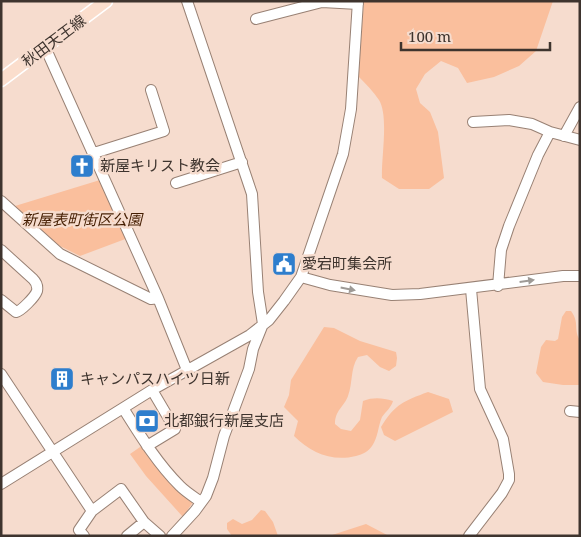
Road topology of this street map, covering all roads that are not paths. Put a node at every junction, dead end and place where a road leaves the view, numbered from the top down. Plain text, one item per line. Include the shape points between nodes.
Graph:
1 (106, 1) edge
2 (187, 1) edge
3 (358, 3) edge
4 (256, 19) dead end
5 (45, 47) junction
6 (1, 80) edge
7 (151, 90) dead end
8 (580, 107) edge
9 (473, 122) dead end
10 (550, 132) junction
11 (564, 136) junction
12 (580, 140) edge
13 (94, 153) junction
14 (242, 162) junction
15 (176, 184) dead end
16 (1, 201) edge
17 (1, 250) edge
18 (580, 276) edge
19 (301, 277) junction
20 (498, 286) junction
21 (471, 288) junction
22 (158, 298) junction
23 (1, 300) edge
24 (263, 324) junction
25 (187, 370) junction
26 (1, 374) edge
27 (152, 390) junction
28 (122, 408) junction
29 (147, 446) junction
30 (52, 452) junction
31 (1, 484) edge
32 (201, 502) junction
33 (92, 511) junction
34 (144, 522) junction
35 (84, 536) edge
36 (128, 536) edge
37 (160, 536) edge
38 (172, 536) edge
39 (469, 536) edge

1 - 5 main road, 秋田天王線
2 - 14 street
3 - 4 street via 322,2
3 - 19 street via 351,109 343,154
5 - 6 main road, 秋田天王線
5 - 13 street
7 - 13 street via 164,130
8 - 11 street
9 - 10 street via 509,120 532,124
10 - 11 street
10 - 20 street via 508,226 501,250
11 - 12 street
13 - 22 street
14 - 15 street
14 - 24 street via 252,194
16 - 22 street via 60,254 151,299
17 - 23 street via 33,279 37,292 16,312
20 -> 18 street
19 -> 21 street via 392,295
19 - 24 street
20 - 21 street
21 - 39 street via 480,389 503,439 509,480
22 - 25 street
24 - 25 street via 250,335
24 - 32 street via 224,436 213,478
25 - 27 street
26 - 30 street
27 - 28 street
27 - 29 street via 175,429
28 - 29 street
28 - 30 street
29 - 32 street via 181,486
30 - 31 street
30 - 33 street
32 - 38 street
33 - 34 street via 121,489
33 - 35 street via 80,530
34 - 36 street
34 - 37 street

